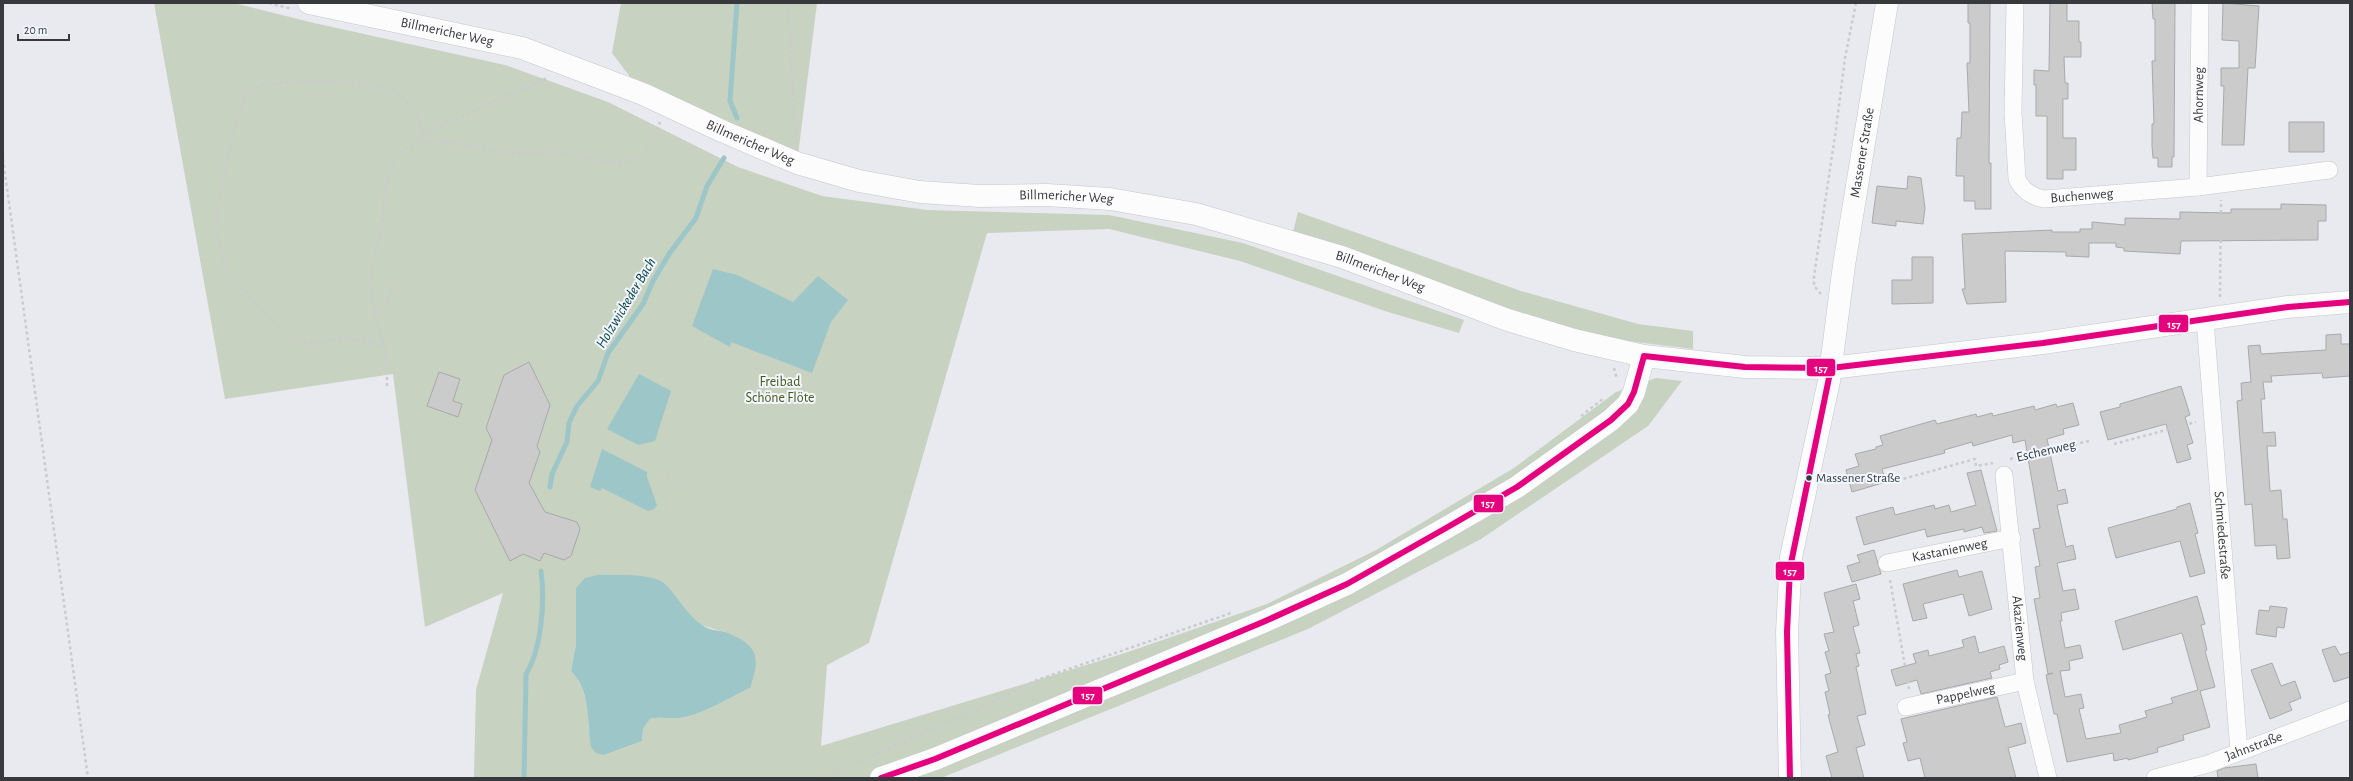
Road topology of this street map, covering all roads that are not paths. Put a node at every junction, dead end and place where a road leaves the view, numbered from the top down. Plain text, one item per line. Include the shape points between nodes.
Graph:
1 (308, 3) edge
2 (1887, 3) edge
3 (2015, 3) edge
4 (2200, 3) edge
5 (2329, 170) dead end
6 (2198, 187) junction
7 (2350, 302) edge
8 (2205, 320) junction
9 (1644, 356) junction
10 (1831, 368) junction
11 (2004, 468) road end
12 (2012, 538) junction
13 (1887, 563) road end
14 (2025, 682) junction
15 (1906, 707) road end
16 (2350, 710) edge
17 (2239, 751) junction
18 (881, 778) edge
19 (1790, 778) edge
20 (2048, 778) edge
21 (2155, 778) edge

1 - 9 main road, Billmericher Weg via 522,48 643,94 797,163 858,181 920,192 1110,199 1196,214 1342,257 1513,321 1580,342
2 - 10 main road, Massener Straße via 1844,265
3 - 6 street, Buchenweg via 2013,112 2017,179 2021,187 2032,196 2044,199
4 - 6 street, Ahornweg
5 - 6 street, Buchenweg
7 - 8 main road, Billmericher Weg via 2288,307
8 - 10 main road, Billmericher Weg via 2042,343
8 - 17 street, Schmiedestraße
9 - 10 main road, Billmericher Weg via 1745,367
9 - 18 main road via 1628,404 1611,420 1517,487 1347,584 1263,622 935,759
10 - 19 main road, Massener Straße via 1790,568
11 - 12 street, Akazienweg
12 - 13 street, Kastanienweg
12 - 14 street, Akazienweg
14 - 15 street, Pappelweg
14 - 20 street, Akazienweg
16 - 17 street, Jahnstraße
17 - 21 street, Jahnstraße via 2208,764

